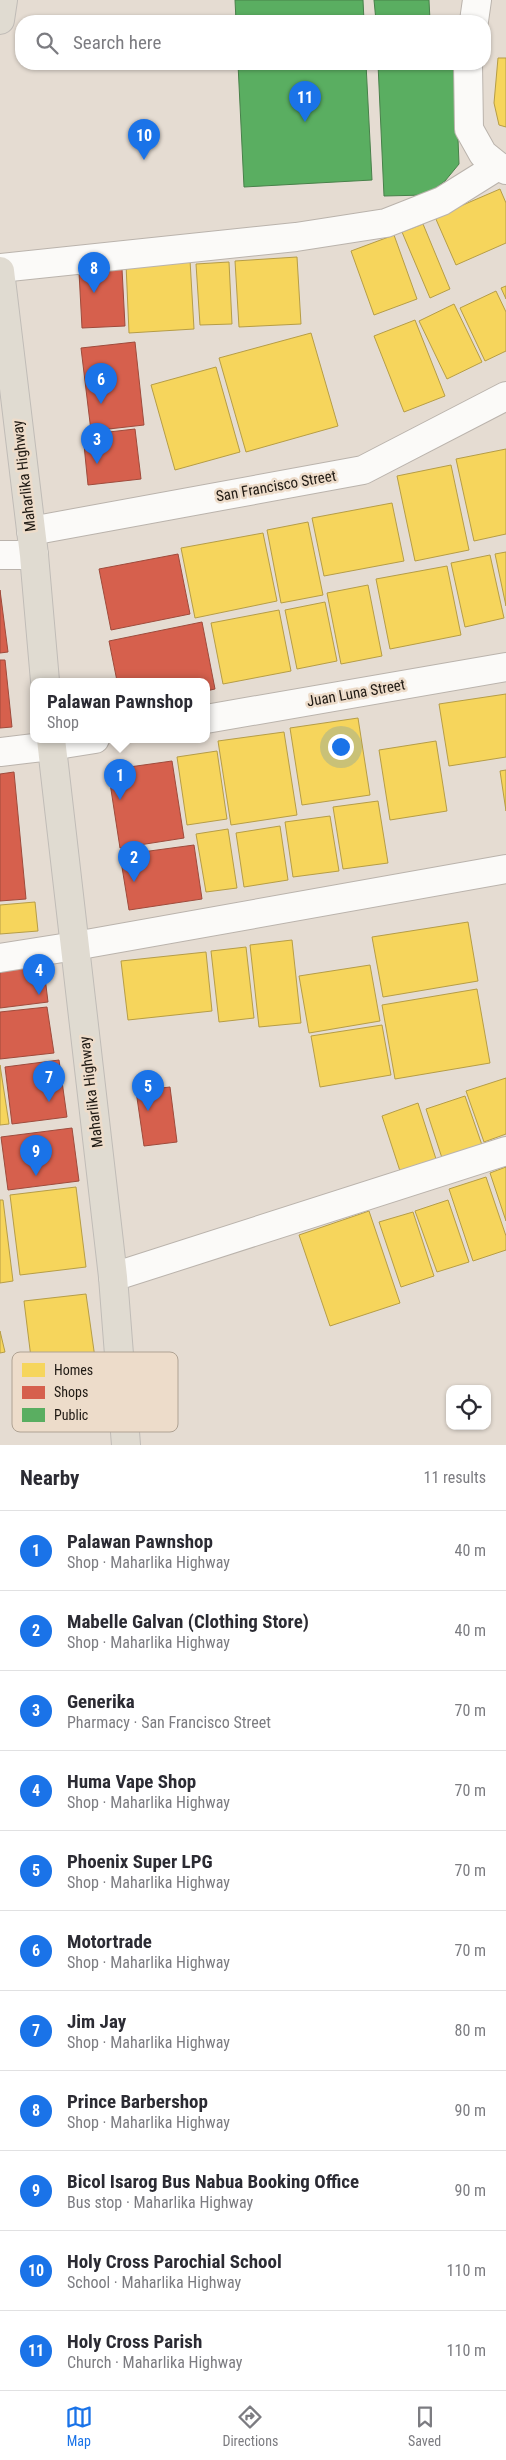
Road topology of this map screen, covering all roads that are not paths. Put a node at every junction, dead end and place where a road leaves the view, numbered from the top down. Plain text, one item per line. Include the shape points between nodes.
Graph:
1 (3, 0) edge
2 (477, 0) edge
3 (475, 15) edge
4 (0, 20) edge
5 (468, 70) edge
6 (502, 168) edge
7 (0, 269) edge
8 (506, 396) edge
9 (33, 543) junction
10 (0, 556) edge
11 (506, 667) edge
12 (46, 678) edge
13 (210, 719) edge
14 (51, 743) edge
15 (0, 752) edge
16 (506, 870) edge
17 (75, 946) junction
18 (0, 958) edge
19 (506, 1151) edge
20 (113, 1277) junction
21 (119, 1352) edge
22 (125, 1432) edge
23 (126, 1445) edge

1 - 4 highway
2 - 3 street
5 - 6 street via 469,130 483,154
6 - 7 street via 442,201 386,223 296,237
7 - 9 highway, Maharlika Highway
8 - 9 street, San Francisco Street via 363,470
9 - 10 street, San Francisco Street
9 - 12 highway, Maharlika Highway
11 - 13 street, Juan Luna Street
14 - 15 street
14 - 17 highway, Maharlika Highway
16 - 17 street
17 - 18 street
17 - 20 highway, Maharlika Highway
19 - 20 street
20 - 21 highway, Maharlika Highway
22 - 23 highway, Maharlika Highway

